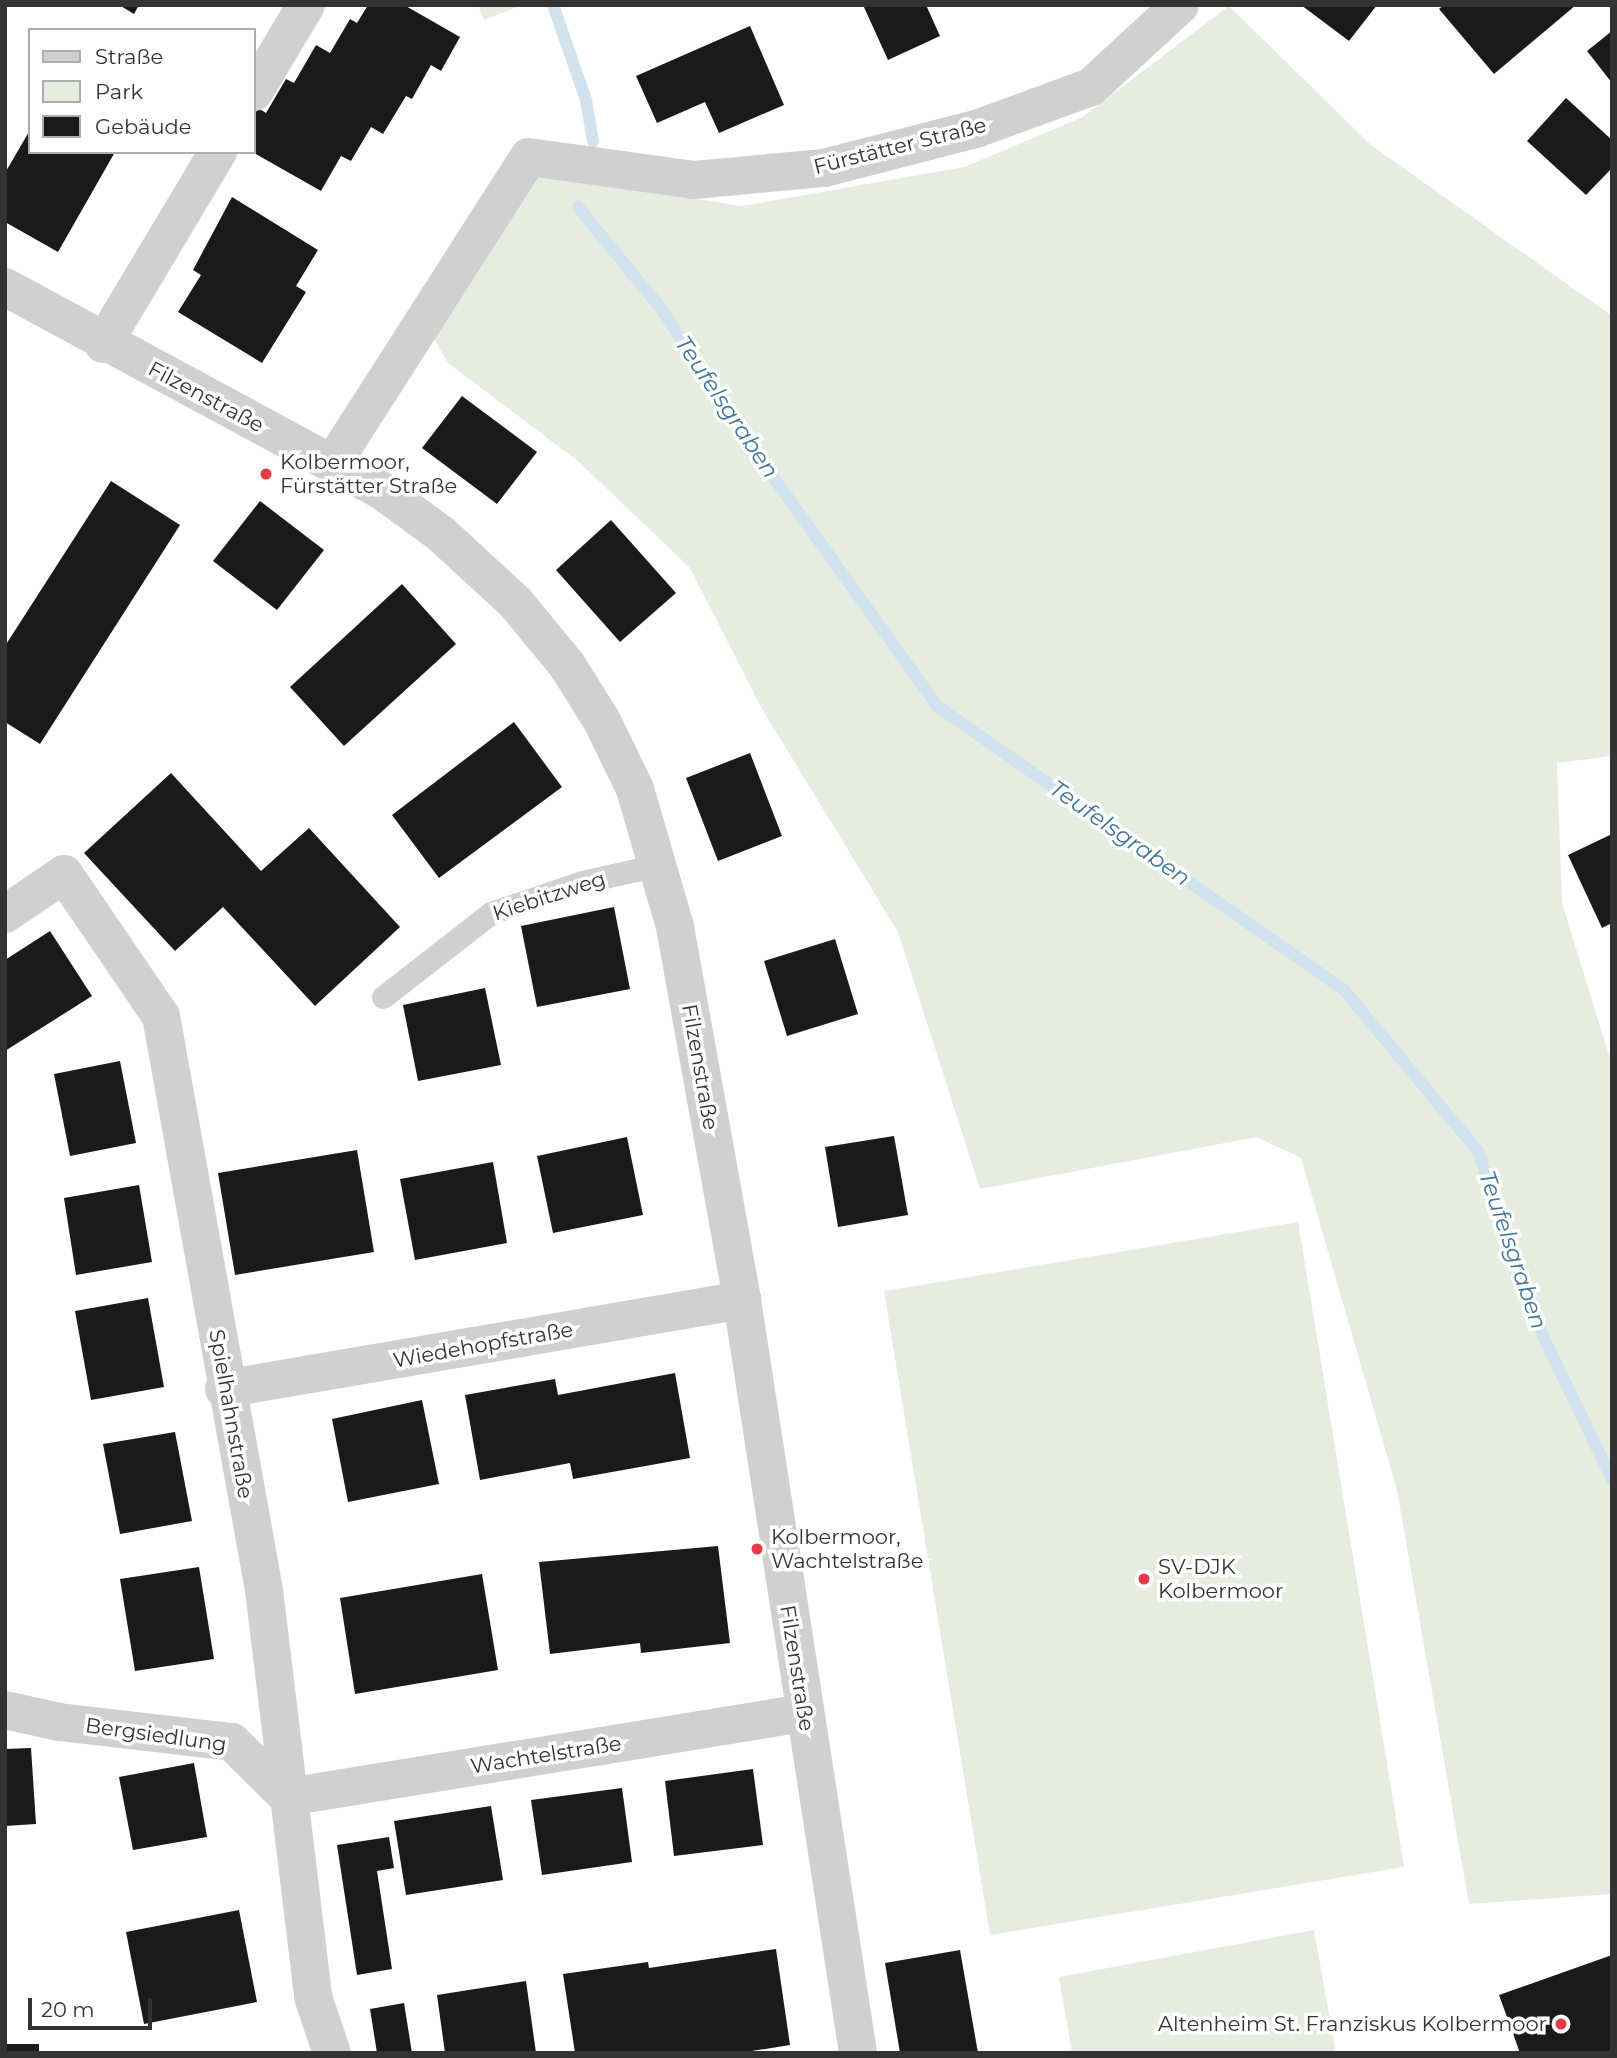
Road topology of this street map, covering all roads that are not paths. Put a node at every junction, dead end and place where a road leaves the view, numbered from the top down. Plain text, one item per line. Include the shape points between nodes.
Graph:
1 (306, 5) edge
2 (1180, 5) edge
3 (256, 89) edge
4 (217, 154) edge
5 (5, 288) edge
6 (103, 344) junction
7 (332, 463) junction
8 (658, 865) junction
9 (5, 914) edge
10 (383, 997) dead end
11 (742, 1300) junction
12 (224, 1389) junction
13 (5, 1710) edge
14 (803, 1713) junction
15 (288, 1797) junction
16 (332, 2053) edge
17 (859, 2053) edge

1 - 3 street
2 - 7 street, Fürstätter Straße via 1091,87 976,130 824,169 694,180 529,157
4 - 6 street
5 - 6 street, Filzenstraße
6 - 7 street, Filzenstraße
7 - 8 street, Filzenstraße via 381,490 441,534 515,601 567,665 603,721 635,789
8 - 10 lane, Kiebitzweg via 582,882 491,913
8 - 11 street, Filzenstraße via 675,927
9 - 12 street, Spielhahnstraße via 64,874 161,1016 182,1113
11 - 12 street, Wiedehopfstraße
11 - 14 street, Filzenstraße
12 - 15 street, Spielhahnstraße via 264,1590
13 - 15 street, Bergsiedlung via 59,1722 232,1742
14 - 15 street, Wachtelstraße
14 - 17 street, Filzenstraße
15 - 16 street, Spielhahnstraße via 313,1997

